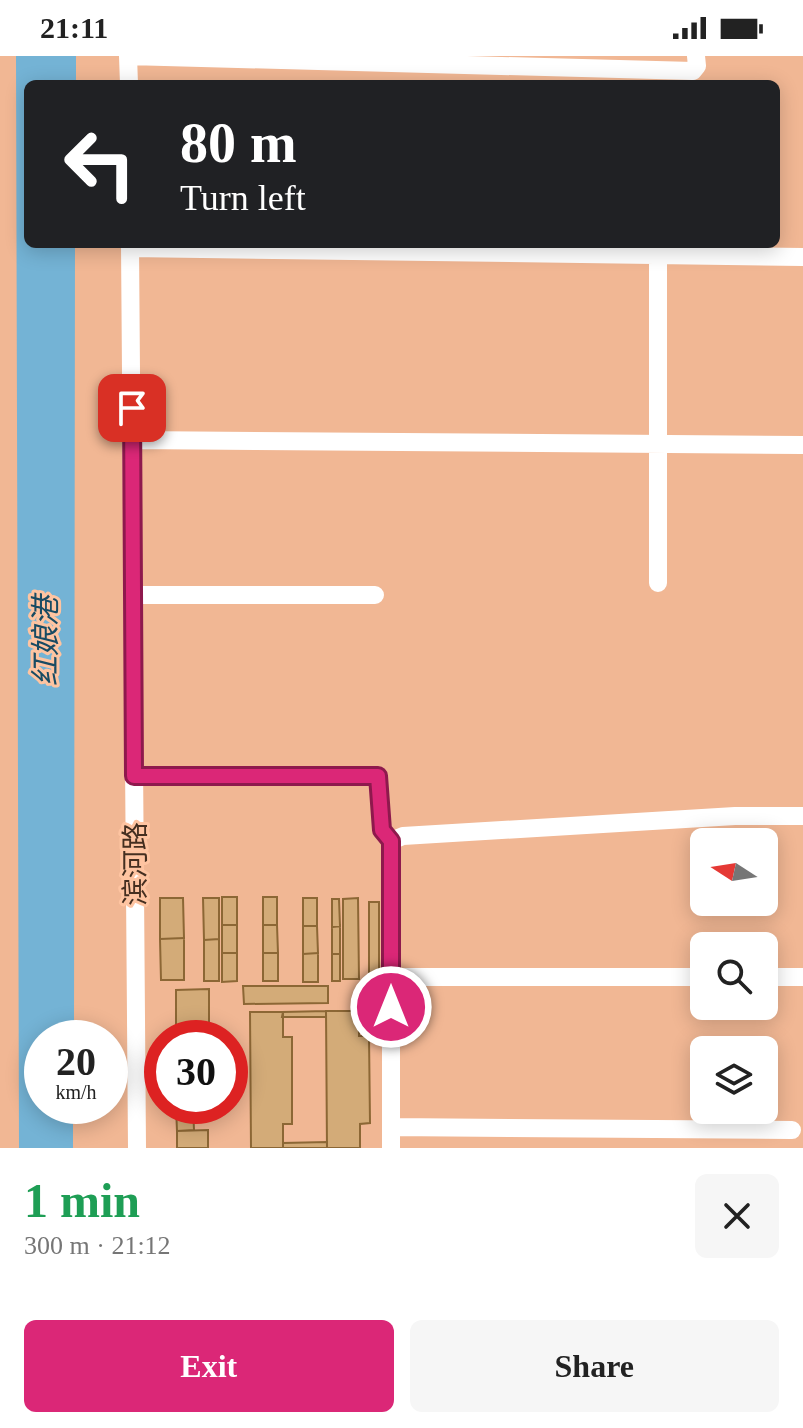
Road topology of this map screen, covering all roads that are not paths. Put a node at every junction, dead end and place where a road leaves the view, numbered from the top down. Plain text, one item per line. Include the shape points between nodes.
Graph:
1 (128, 56) edge
2 (696, 56) edge
3 (658, 77) edge
4 (129, 80) edge
5 (130, 248) edge
6 (394, 248) edge
7 (658, 250) edge
8 (803, 257) edge
9 (132, 440) junction
10 (658, 444) junction
11 (803, 445) edge
12 (658, 583) dead end
13 (133, 595) junction
14 (375, 595) dead end
15 (134, 776) junction
16 (803, 816) edge
17 (391, 841) junction
18 (391, 977) junction
19 (690, 977) edge
20 (778, 977) edge
21 (803, 977) edge
22 (391, 1127) junction
23 (792, 1130) dead end
24 (736, 1139) edge
25 (137, 1148) edge
26 (391, 1148) edge

1 - 3 street
1 - 4 street
2 - 3 street via 693,71
5 - 9 street, 滨河路
6 - 7 street
7 - 8 street
7 - 10 street
9 - 10 street
9 - 13 street, 滨河路
10 - 11 street
10 - 12 street
13 - 14 street
13 - 15 street, 滨河路
15 - 17 street via 378,776 382,830
15 - 25 street, 滨河路
16 - 17 street via 403,836
17 - 18 street
18 - 19 street
18 - 22 street
20 - 21 street
22 - 24 street
22 - 26 street
23 - 24 street

